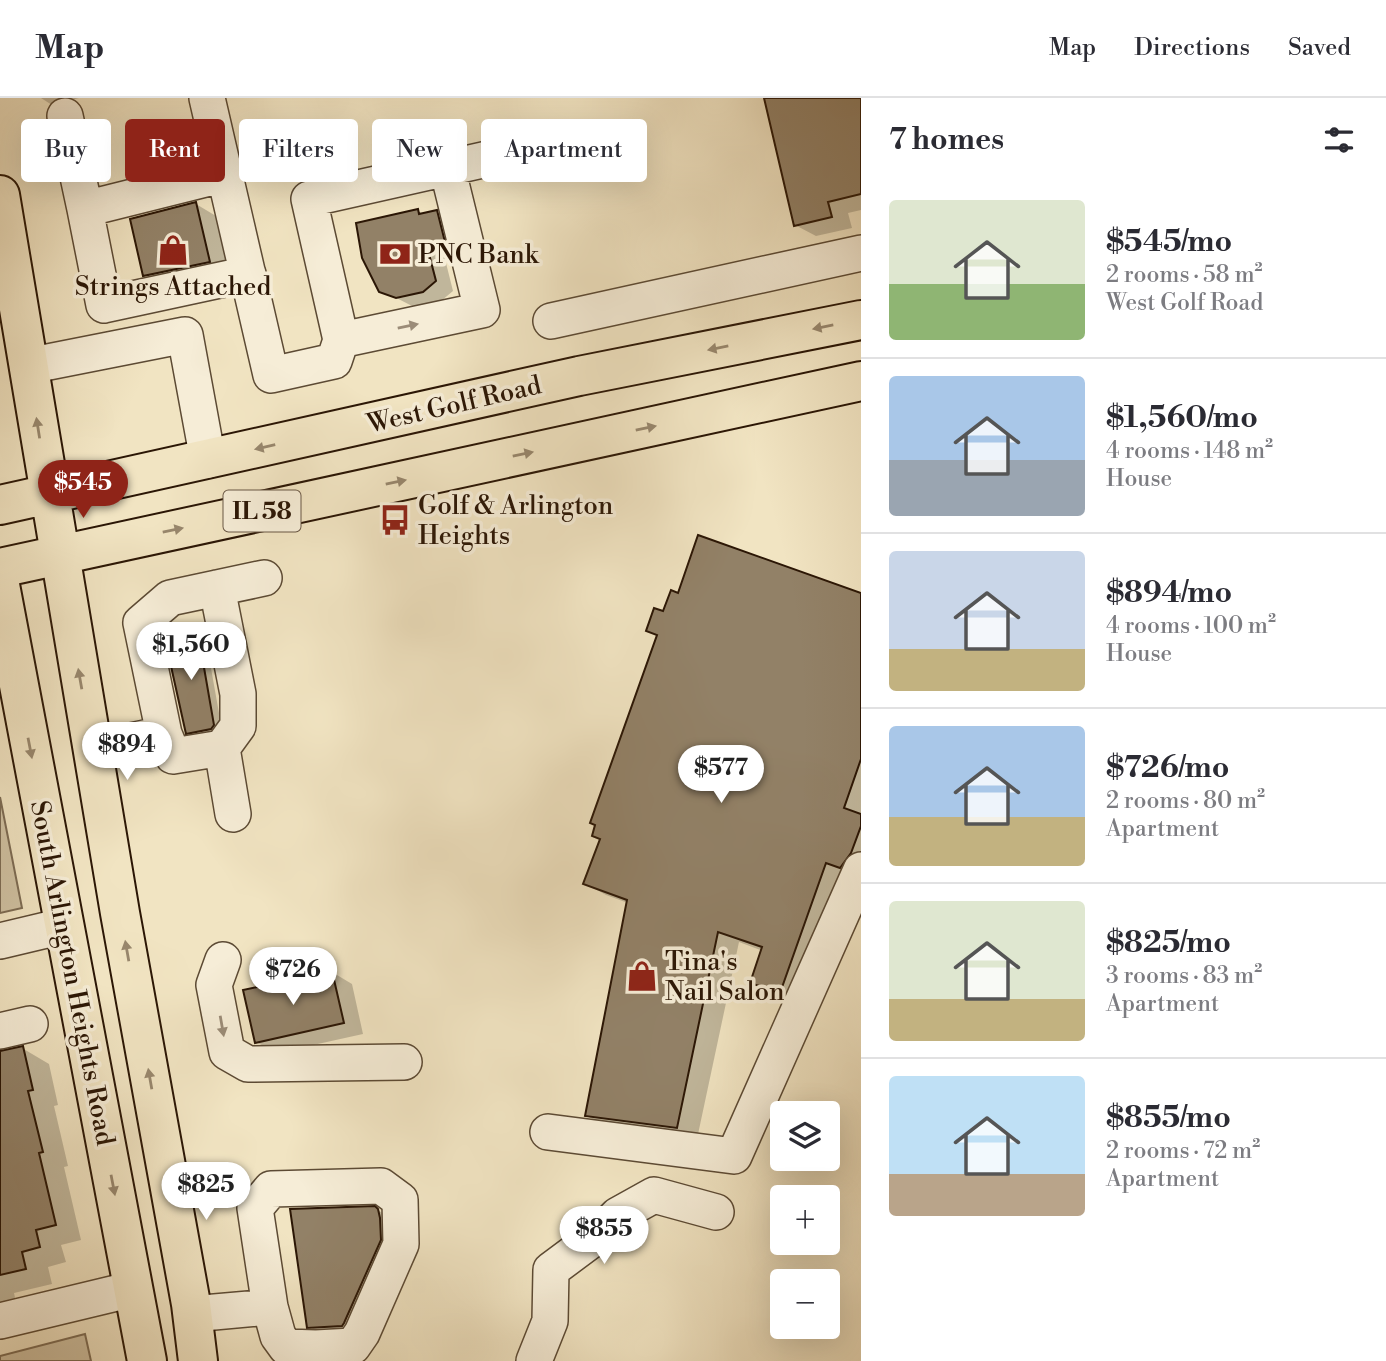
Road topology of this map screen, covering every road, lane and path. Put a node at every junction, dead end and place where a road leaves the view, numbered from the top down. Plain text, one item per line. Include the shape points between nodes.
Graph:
1 (207, 98) edge
2 (65, 116) dead end
3 (212, 119) edge
4 (225, 174) edge
5 (193, 182) edge
6 (382, 182) edge
7 (451, 182) edge
8 (0, 195) edge
9 (85, 209) junction
10 (861, 253) edge
11 (248, 274) junction
12 (861, 320) edge
13 (551, 321) dead end
14 (341, 340) junction
15 (28, 366) junction
16 (861, 381) edge
17 (208, 460) junction
18 (49, 495) junction
19 (0, 505) edge
20 (59, 554) junction
21 (0, 568) edge
22 (264, 578) dead end
23 (0, 585) edge
24 (216, 588) junction
25 (164, 734) junction
26 (222, 748) junction
27 (92, 749) junction
28 (233, 814) dead end
29 (861, 870) edge
30 (63, 926) junction
31 (0, 941) edge
32 (223, 960) dead end
33 (404, 1062) dead end
34 (548, 1132) dead end
35 (716, 1212) dead end
36 (133, 1289) junction
37 (270, 1307) junction
38 (192, 1314) junction
39 (0, 1321) edge
40 (147, 1361) edge
41 (198, 1361) edge
42 (534, 1361) edge

1 - 3 street
2 - 9 street
4 - 11 street
5 - 9 street
6 - 14 street via 309,199
14 -> 7 street via 482,310
8 - 15 main road, South Arlington Heights Road
9 - 11 street via 104,305
10 - 13 street
11 - 14 street via 271,375 334,361
12 -> 17 main road, West Golf Road / IL 58 via 579,376
15 - 17 street via 185,335
18 -> 15 main road, South Arlington Heights Road
20 -> 16 main road, IL 58
17 - 18 main road, West Golf Road / IL 58
18 - 19 main road, IL 58
18 - 20 main road, South Arlington Heights Road
20 - 21 main road, IL 58
27 -> 20 main road, South Arlington Heights Road
22 - 24 street
23 -> 30 main road, South Arlington Heights Road
24 - 25 street via 170,598 141,622
24 - 26 street via 238,694 238,726
25 - 26 street via 173,756
25 - 27 street
26 - 28 street
38 -> 27 main road, South Arlington Heights Road
29 - 34 street via 734,1156
30 - 31 street
30 -> 36 main road, South Arlington Heights Road
32 -> 33 street via 215,985 227,1052 248,1064
35 - 42 street via 654,1195 618,1215 551,1270 550,1321
36 - 39 street
36 - 40 main road, South Arlington Heights Road
37 - 37 street via 256,1208 271,1189 381,1186 400,1200 401,1244 353,1346 286,1347
37 - 38 street
38 - 41 main road, South Arlington Heights Road

